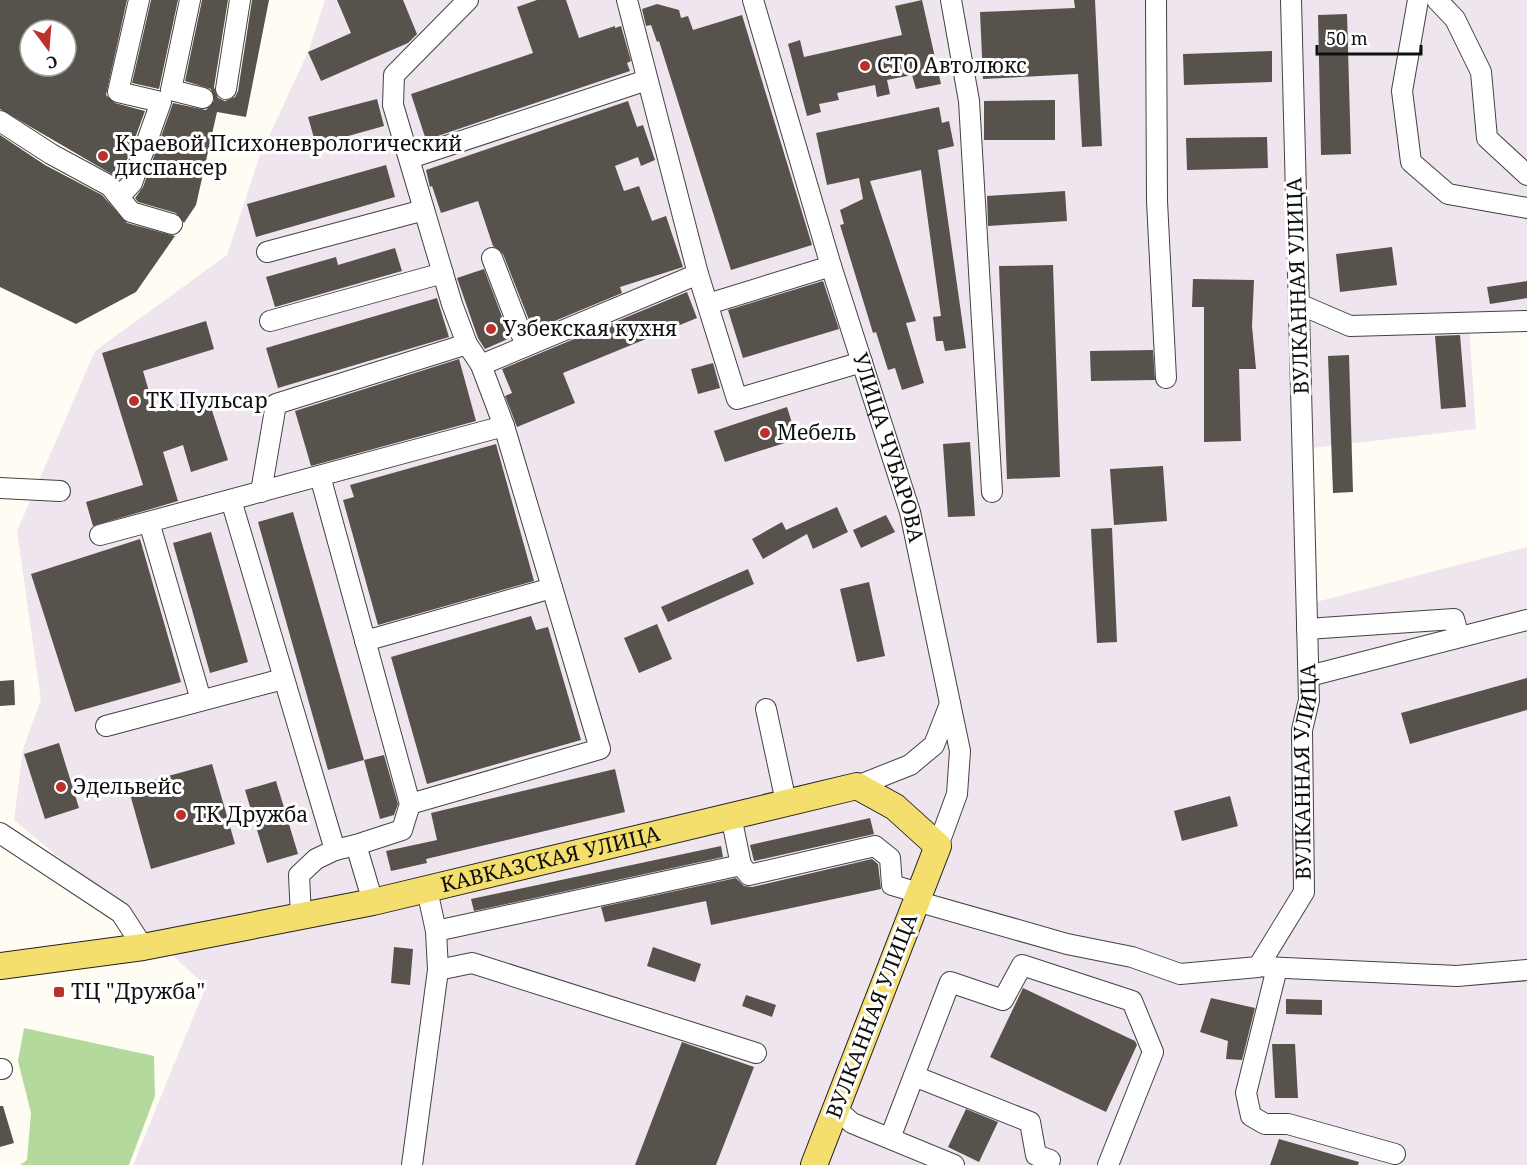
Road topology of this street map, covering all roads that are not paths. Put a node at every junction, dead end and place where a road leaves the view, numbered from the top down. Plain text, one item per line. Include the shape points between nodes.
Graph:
1 (140, 0) edge
2 (190, 0) edge
3 (240, 0) edge
4 (468, 0) edge
5 (628, 0) edge
6 (753, 0) edge
7 (951, 0) edge
8 (1156, 0) edge
9 (1291, 0) edge
10 (1418, 0) edge
11 (1437, 0) edge
12 (647, 80) junction
13 (226, 89) dead end
14 (203, 98) dead end
15 (0, 121) edge
16 (410, 158) junction
17 (1527, 175) edge
18 (119, 197) junction
19 (1527, 208) edge
20 (424, 210) junction
21 (172, 224) dead end
22 (267, 252) dead end
23 (492, 258) dead end
24 (831, 266) junction
25 (443, 273) junction
26 (698, 274) junction
27 (708, 304) junction
28 (1299, 304) junction
29 (270, 321) dead end
30 (1527, 321) edge
31 (467, 344) junction
32 (526, 346) junction
33 (862, 362) junction
34 (481, 365) junction
35 (1166, 378) dead end
36 (504, 426) junction
37 (320, 476) junction
38 (0, 488) edge
39 (60, 491) dead end
40 (261, 492) junction
41 (992, 492) dead end
42 (231, 500) junction
43 (149, 522) junction
44 (100, 535) dead end
45 (552, 588) junction
46 (1527, 620) edge
47 (1307, 629) junction
48 (1459, 637) junction
49 (365, 640) junction
50 (1309, 676) junction
51 (283, 678) junction
52 (201, 700) junction
53 (950, 704) junction
54 (766, 709) dead end
55 (106, 726) dead end
56 (857, 786) junction
57 (786, 802) junction
58 (410, 804) junction
59 (731, 816) junction
60 (0, 833) edge
61 (356, 845) junction
62 (938, 846) junction
63 (335, 850) junction
64 (741, 865) junction
65 (427, 890) junction
66 (918, 897) junction
67 (373, 902) junction
68 (301, 917) junction
69 (436, 931) junction
70 (143, 947) junction
71 (0, 966) edge
72 (1267, 967) junction
73 (438, 970) junction
74 (1527, 970) edge
75 (756, 1053) dead end
76 (914, 1076) junction
77 (836, 1109) junction
78 (890, 1138) junction
79 (1395, 1154) dead end
80 (411, 1165) edge
81 (814, 1165) edge
82 (954, 1165) edge
83 (1048, 1165) edge
84 (1108, 1165) edge

1 - 18 street via 118,92 161,102 132,183
2 - 14 street via 171,90
3 - 13 street
4 - 16 street via 394,75 393,105
5 - 12 street
6 - 24 street, УЛИЦА ЧУБАРОВА
7 - 41 street via 969,101
8 - 35 street via 1157,201
9 - 28 street, ВУЛКАННАЯ УЛИЦА
10 - 19 street via 1402,91 1411,162 1448,194
11 - 17 street via 1455,19 1481,72 1488,138
12 - 16 street
12 - 26 street
15 - 18 street via 110,186
16 - 20 street
18 - 21 street via 131,212
20 - 22 street
20 - 25 street
23 - 32 street
24 - 27 street
24 - 33 street, УЛИЦА ЧУБАРОВА
25 - 29 street
25 - 31 street
26 - 27 street
26 - 32 street
27 - 33 street via 737,399
28 - 30 street via 1350,326
28 - 47 street, ВУЛКАННАЯ УЛИЦА
31 - 34 street
31 - 40 street via 276,404
32 - 34 street
33 - 53 street, УЛИЦА ЧУБАРОВА via 910,512
34 - 36 street
36 - 37 street
36 - 45 street
37 - 40 street
37 - 49 street
38 - 39 street
40 - 42 street
42 - 43 street
42 - 51 street
43 - 44 street
43 - 52 street
45 - 49 street
45 - 58 street via 600,749
46 - 48 street
47 - 48 street via 1454,619
47 - 50 street, ВУЛКАННАЯ УЛИЦА
48 - 50 street
49 - 58 street
50 - 72 street, ВУЛКАННАЯ УЛИЦА via 1309,700 1302,730 1304,892
51 - 52 street
51 - 63 street
52 - 55 street
53 - 56 street via 934,745 910,765
53 - 62 street, УЛИЦА ЧУБАРОВА via 960,751 957,794
54 - 57 street
56 - 57 main road, КАВКАЗСКАЯ УЛИЦА
56 - 62 main road via 895,807
57 - 59 main road, КАВКАЗСКАЯ УЛИЦА
58 - 61 street via 402,830
59 - 64 street
59 - 65 main road, КАВКАЗСКАЯ УЛИЦА
60 - 70 street via 121,913
61 - 63 street
61 - 67 street
62 - 66 main road, УЛИЦА ЧУБАРОВА
63 - 68 street via 316,859 299,875
64 - 66 street via 749,874 874,846 890,858 892,885
64 - 69 street
65 - 67 main road, КАВКАЗСКАЯ УЛИЦА
65 - 69 street
66 - 72 street, ВУЛКАННАЯ УЛИЦА via 1067,944 1132,957 1180,974
66 - 77 main road, ВУЛКАННАЯ УЛИЦА
67 - 68 main road, КАВКАЗСКАЯ УЛИЦА
68 - 70 main road, КАВКАЗСКАЯ УЛИЦА
69 - 73 street
70 - 71 main road, КАВКАЗСКАЯ УЛИЦА
72 - 74 street via 1457,976
72 - 79 street via 1246,1093 1251,1116 1265,1124 1288,1124
73 - 75 street via 472,963
73 - 80 street
76 - 78 street
76 - 83 street via 1030,1122 1036,1155 1050,1161
76 - 84 street via 950,982 1003,1000 1022,965 1131,1001 1153,1052
77 - 78 street via 852,1123
77 - 81 main road, ВУЛКАННАЯ УЛИЦА
78 - 82 street

